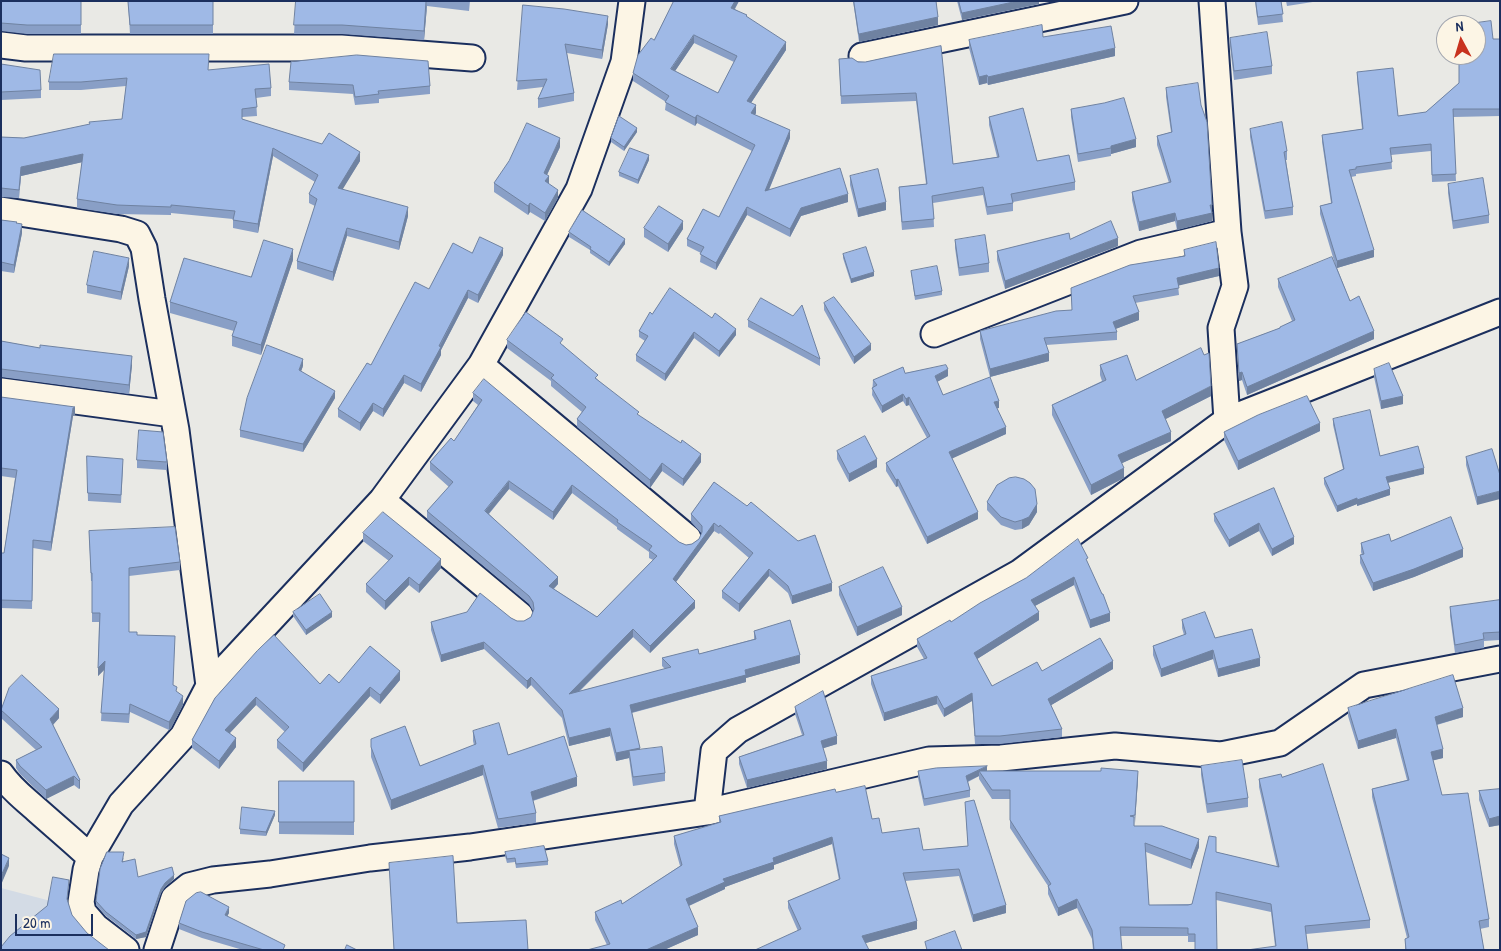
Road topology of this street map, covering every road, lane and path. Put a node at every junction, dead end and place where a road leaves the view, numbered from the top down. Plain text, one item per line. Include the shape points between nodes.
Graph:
1 (632, 1) edge
2 (1125, 1) edge
3 (1212, 1) edge
4 (1, 46) edge
5 (862, 56) dead end
6 (472, 58) dead end
7 (1, 210) edge
8 (1228, 232) junction
9 (1500, 312) edge
10 (934, 334) dead end
11 (481, 365) junction
12 (1, 391) edge
13 (172, 414) junction
14 (1227, 420) junction
15 (382, 500) junction
16 (688, 538) dead end
17 (520, 615) dead end
18 (1500, 659) edge
19 (210, 686) junction
20 (1, 774) edge
21 (707, 812) junction
22 (90, 857) junction
23 (126, 950) edge
24 (158, 950) edge

1 - 11 street via 624,62 579,189
2 - 5 street
3 - 8 street
4 - 6 street via 341,48
7 - 13 street via 137,234 144,248
8 - 10 street via 1141,254
8 - 14 street via 1235,286 1221,328
9 - 14 street
11 - 15 street
11 - 16 street
12 - 13 street
13 - 19 street
14 - 21 street via 1018,573 738,730 714,751
15 - 17 street
15 - 19 street
18 - 21 street via 1364,685 1280,743 1220,755 1114,746 1001,758 929,760
19 - 22 street via 183,736 121,804
20 - 22 street via 23,799
21 - 24 street via 189,886 174,898
22 - 23 street via 81,902 83,912 96,927

